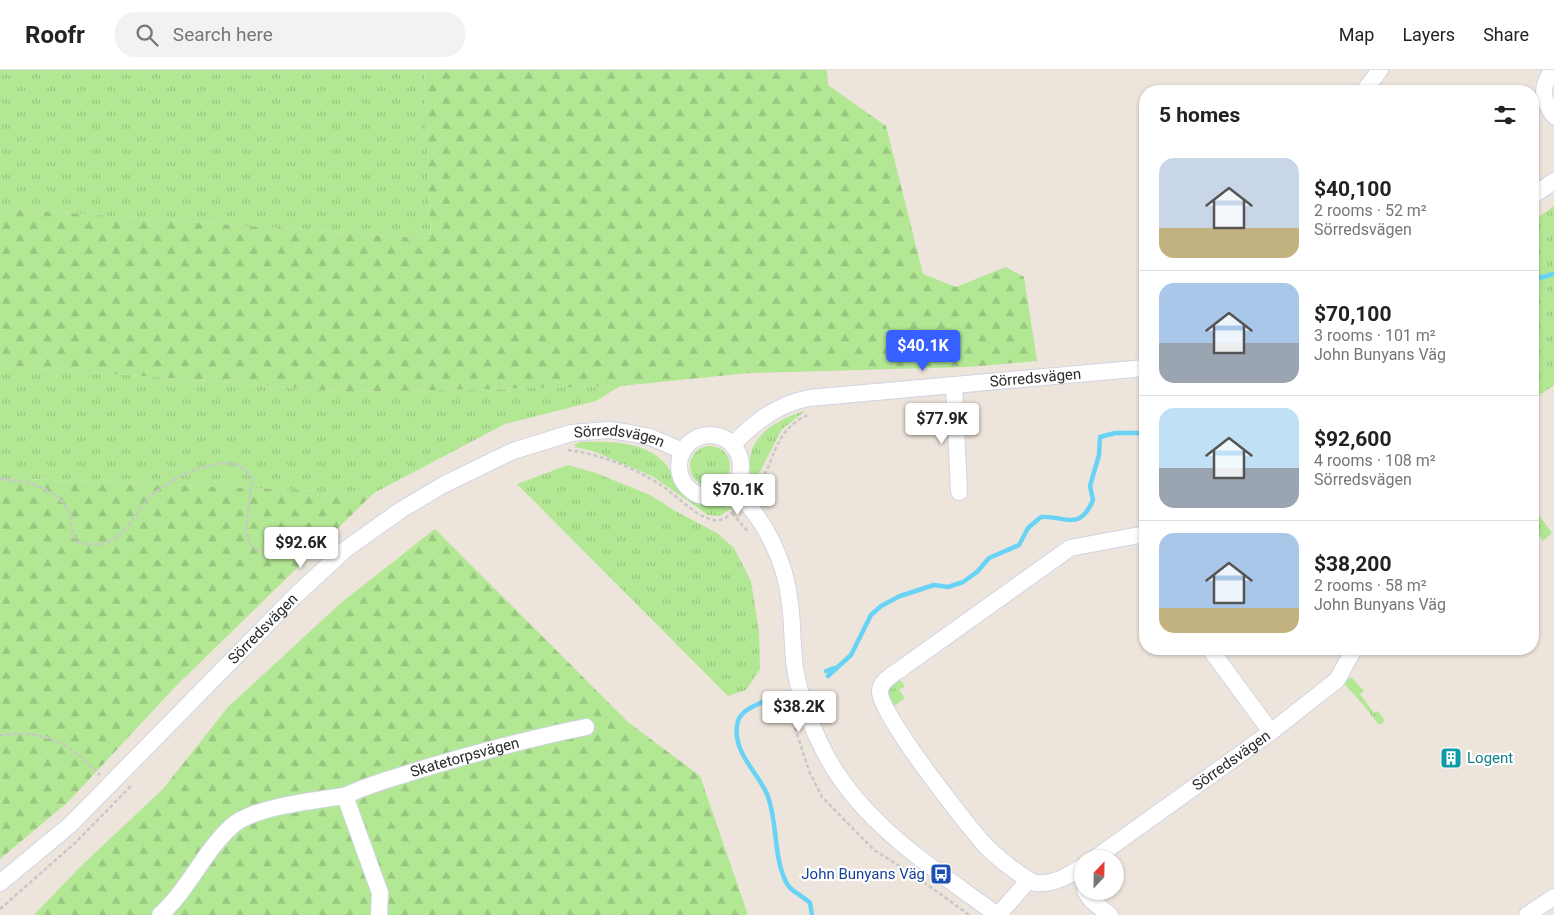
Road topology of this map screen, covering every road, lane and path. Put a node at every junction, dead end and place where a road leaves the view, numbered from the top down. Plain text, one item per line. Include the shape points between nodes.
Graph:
1 (1380, 70) edge
2 (1553, 70) edge
3 (1369, 85) edge
4 (1554, 116) edge
5 (1554, 181) edge
6 (1539, 191) edge
7 (1139, 369) edge
8 (954, 385) junction
9 (813, 412) dead end
10 (732, 445) junction
11 (562, 451) dead end
12 (683, 451) junction
13 (0, 480) edge
14 (732, 488) junction
15 (959, 492) dead end
16 (746, 500) junction
17 (1139, 535) edge
18 (320, 572) junction
19 (1214, 655) edge
20 (1351, 655) edge
21 (586, 726) dead end
22 (1271, 732) junction
23 (0, 735) edge
24 (138, 779) dead end
25 (110, 784) junction
26 (345, 796) junction
27 (1107, 850) edge
28 (1074, 872) edge
29 (0, 883) edge
30 (1026, 884) junction
31 (1554, 897) edge
32 (1092, 900) edge
33 (0, 909) edge
34 (160, 915) edge
35 (379, 915) edge
36 (997, 915) edge
37 (1110, 915) edge
38 (1528, 915) edge

1 - 3 street
2 - 4 street via 1544,82 1543,90
5 - 6 street
7 - 8 street, Sörredsvägen
8 - 10 street, Sörredsvägen via 791,402 769,413
8 - 15 street
9 - 16 path via 781,436 762,480
10 - 12 street, Sörredsvägen via 720,437 706,436 692,441
10 - 14 street via 741,466 738,480
11 - 16 path via 588,454 633,470 713,520 724,518
12 - 14 street, Sörredsvägen via 679,472 691,491 712,497
12 - 18 street, Sörredsvägen via 650,437 609,430 550,438 513,451 442,485 378,525
13 - 18 path via 30,484 57,494 71,517 76,542 90,546 111,541 150,497 178,477 200,467 230,464 241,467 252,478 246,530 248,542 256,550 266,550 284,533 309,536 319,548
14 - 16 street
16 - 36 street via 782,566 790,602 796,669 809,717 837,774 886,831
17 - 30 street via 1070,548 882,684 879,692 881,702 910,747 985,846
18 - 25 street, Sörredsvägen
19 - 22 street
20 - 22 street, Sörredsvägen via 1337,680
21 - 26 street, Skatetorpsvägen via 441,764
22 - 27 street, Sörredsvägen
23 - 25 path via 42,735 59,740
24 - 33 path via 75,843
25 - 29 street, Sörredsvägen via 70,825
26 - 34 street, Skatetorpsvägen via 277,808 233,824 178,897
26 - 35 street via 380,893
28 - 30 street via 1063,879
30 - 36 street
31 - 38 street
32 - 37 street

